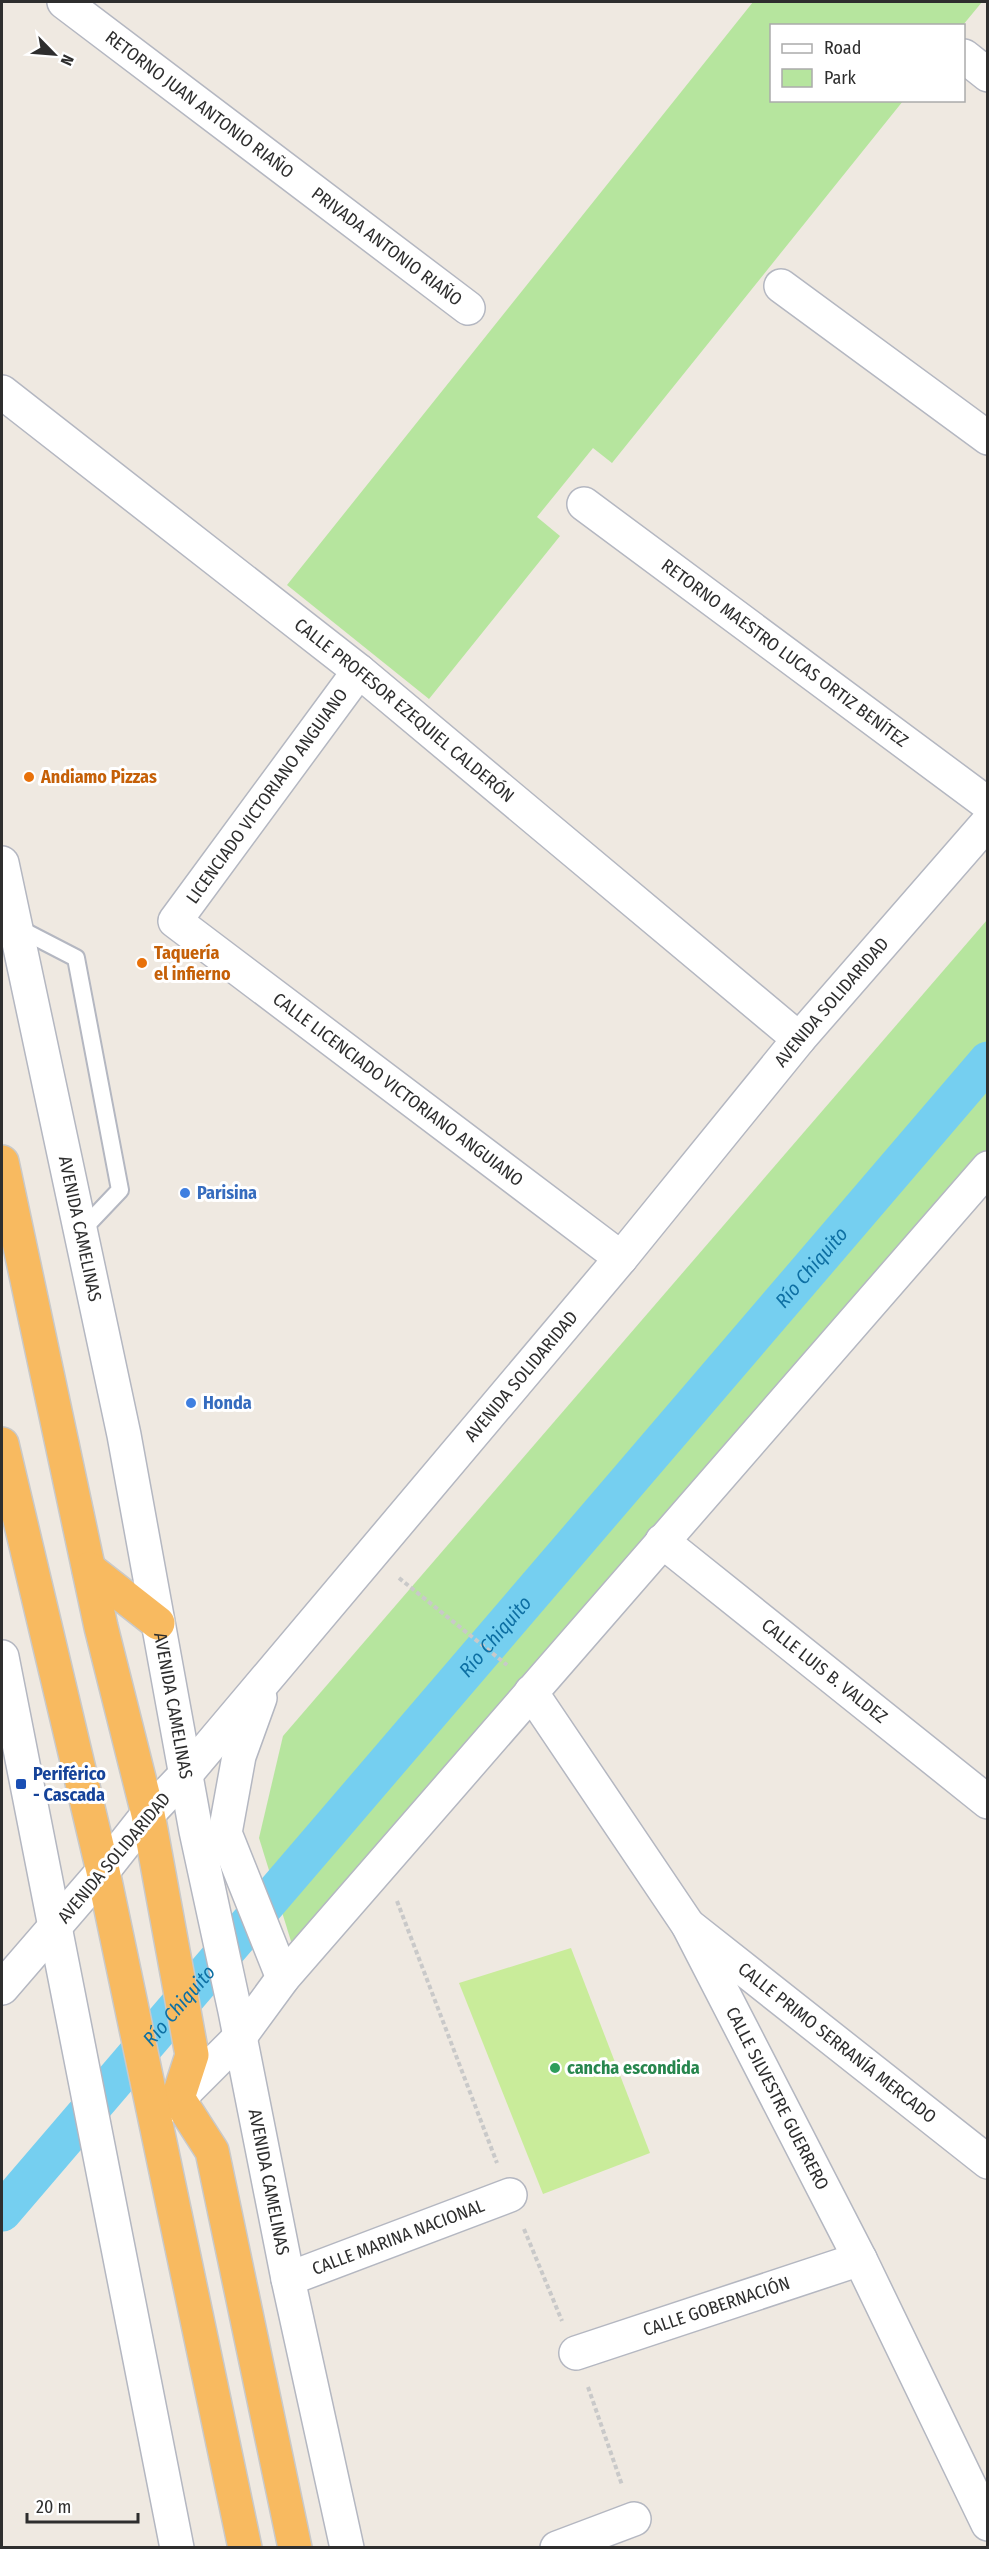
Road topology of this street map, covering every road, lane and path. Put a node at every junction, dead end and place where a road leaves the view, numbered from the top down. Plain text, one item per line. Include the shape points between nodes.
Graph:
1 (64, 2) edge
2 (965, 58) edge
3 (987, 75) edge
4 (307, 185) joint
5 (781, 286) dead end
6 (468, 308) dead end
7 (2, 392) edge
8 (987, 438) edge
9 (584, 504) dead end
10 (359, 671) junction
11 (987, 804) edge
12 (987, 822) edge
13 (2, 863) edge
14 (175, 921) joint
15 (15, 926) junction
16 (799, 1039) junction
17 (2, 1161) edge
18 (987, 1168) edge
19 (82, 1230) junction
20 (621, 1257) junction
21 (2, 1444) edge
22 (662, 1542) junction
23 (89, 1569) junction
24 (423, 1596) dead end
25 (158, 1623) junction
26 (2, 1657) edge
27 (268, 1676) junction
28 (522, 1681) junction
29 (186, 1774) junction
30 (987, 1802) edge
31 (148, 1814) junction
32 (211, 1832) junction
33 (103, 1871) junction
34 (688, 1925) junction
35 (53, 1930) junction
36 (281, 1975) junction
37 (2, 1988) edge
38 (237, 2024) junction
39 (178, 2098) junction
40 (155, 2124) junction
41 (987, 2162) edge
42 (510, 2195) dead end
43 (860, 2259) junction
44 (288, 2279) junction
45 (576, 2353) dead end
46 (634, 2518) dead end
47 (987, 2524) edge
48 (177, 2547) edge
49 (245, 2547) edge
50 (295, 2547) edge
51 (346, 2547) edge
52 (557, 2547) edge

1 - 4 street, RETORNO JUAN ANTONIO RIAÑO
2 - 3 street
4 - 6 street, PRIVADA ANTONIO RIAÑO
5 - 8 street
7 - 10 street, CALLE PROFESOR EZEQUIEL CALDERÓN
9 - 11 street, RETORNO MAESTRO LUCAS ORTIZ BENÍTEZ
10 - 14 street, LICENCIADO VICTORIANO ANGUIANO
10 - 16 street, CALLE PROFESOR EZEQUIEL CALDERÓN
12 - 16 street, AVENIDA SOLIDARIDAD
13 - 15 street, AVENIDA CAMELINAS
14 - 20 street, CALLE LICENCIADO VICTORIANO ANGUIANO
15 - 19 street, AVENIDA CAMELINAS
15 - 19 lane via 76,958 120,1190
16 - 20 street, AVENIDA SOLIDARIDAD
17 - 23 highway
18 - 22 street
19 - 25 street, AVENIDA CAMELINAS
20 - 27 street, AVENIDA SOLIDARIDAD
21 - 33 highway
22 - 28 street
22 - 30 street, CALLE LUIS B. VALDEZ
23 - 25 highway
23 - 31 highway
24 - 28 path
25 - 29 street, AVENIDA CAMELINAS
26 - 35 street
27 - 29 street, AVENIDA SOLIDARIDAD
27 - 32 street
28 - 34 street, CALLE SILVESTRE GUERRERO
28 - 36 street
29 - 31 street, AVENIDA SOLIDARIDAD
29 - 32 street, AVENIDA CAMELINAS
31 - 33 street, AVENIDA SOLIDARIDAD
31 - 39 highway via 192,2055
32 - 36 street
32 - 38 street, AVENIDA CAMELINAS
33 - 35 street, AVENIDA SOLIDARIDAD
33 - 40 highway
34 - 41 street, CALLE PRIMO SERRANÍA MERCADO
34 - 43 street, CALLE SILVESTRE GUERRERO
35 - 37 street, AVENIDA SOLIDARIDAD
35 - 48 street
36 - 38 street
38 - 39 street
38 - 44 street, AVENIDA CAMELINAS
39 - 40 street
39 - 50 highway via 212,2151
40 - 49 highway
42 - 44 street, CALLE MARINA NACIONAL
43 - 45 street, CALLE GOBERNACIÓN
43 - 47 street, CALLE SILVESTRE GUERRERO
44 - 51 street, AVENIDA CAMELINAS
46 - 52 street

